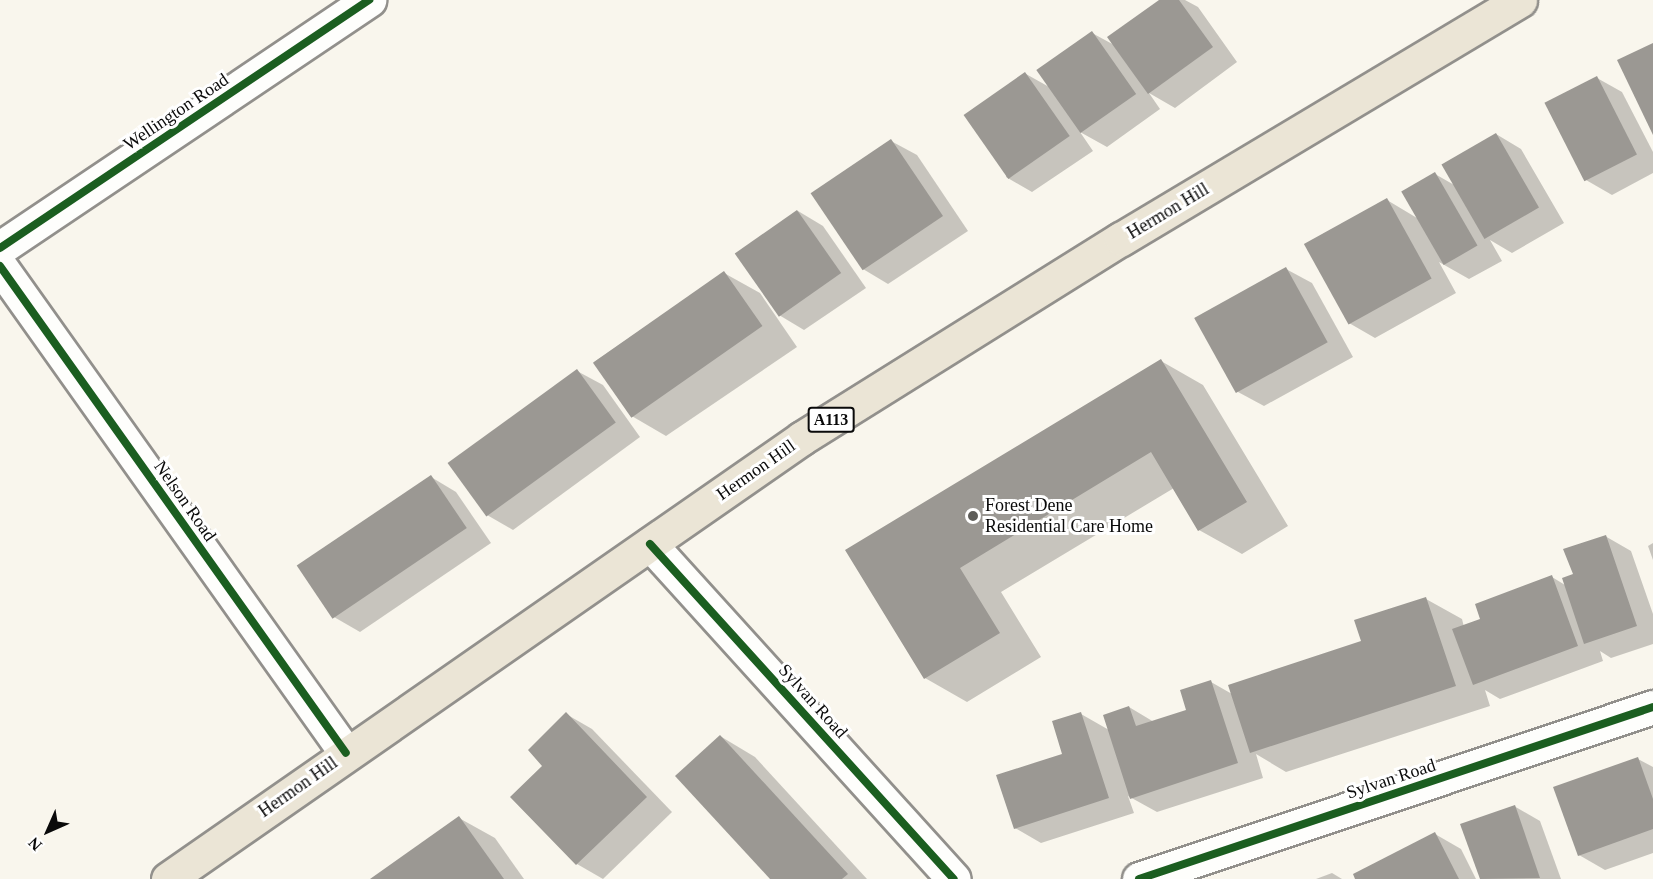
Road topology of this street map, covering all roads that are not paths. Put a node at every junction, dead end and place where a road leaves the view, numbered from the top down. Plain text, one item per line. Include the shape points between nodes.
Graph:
1 (369, 0) edge
2 (1520, 0) edge
3 (0, 248) edge
4 (0, 266) edge
5 (650, 544) junction
6 (1653, 707) edge
7 (346, 753) junction
8 (168, 879) edge
9 (954, 879) edge
10 (1139, 879) edge

1 - 3 street, Wellington Road
2 - 5 main road, Hermon Hill / A113 via 1121,239 802,438
4 - 7 street, Nelson Road
5 - 7 main road, Hermon Hill / A113
5 - 9 street, Sylvan Road
6 - 10 street, Sylvan Road
7 - 8 main road, Hermon Hill / A113

